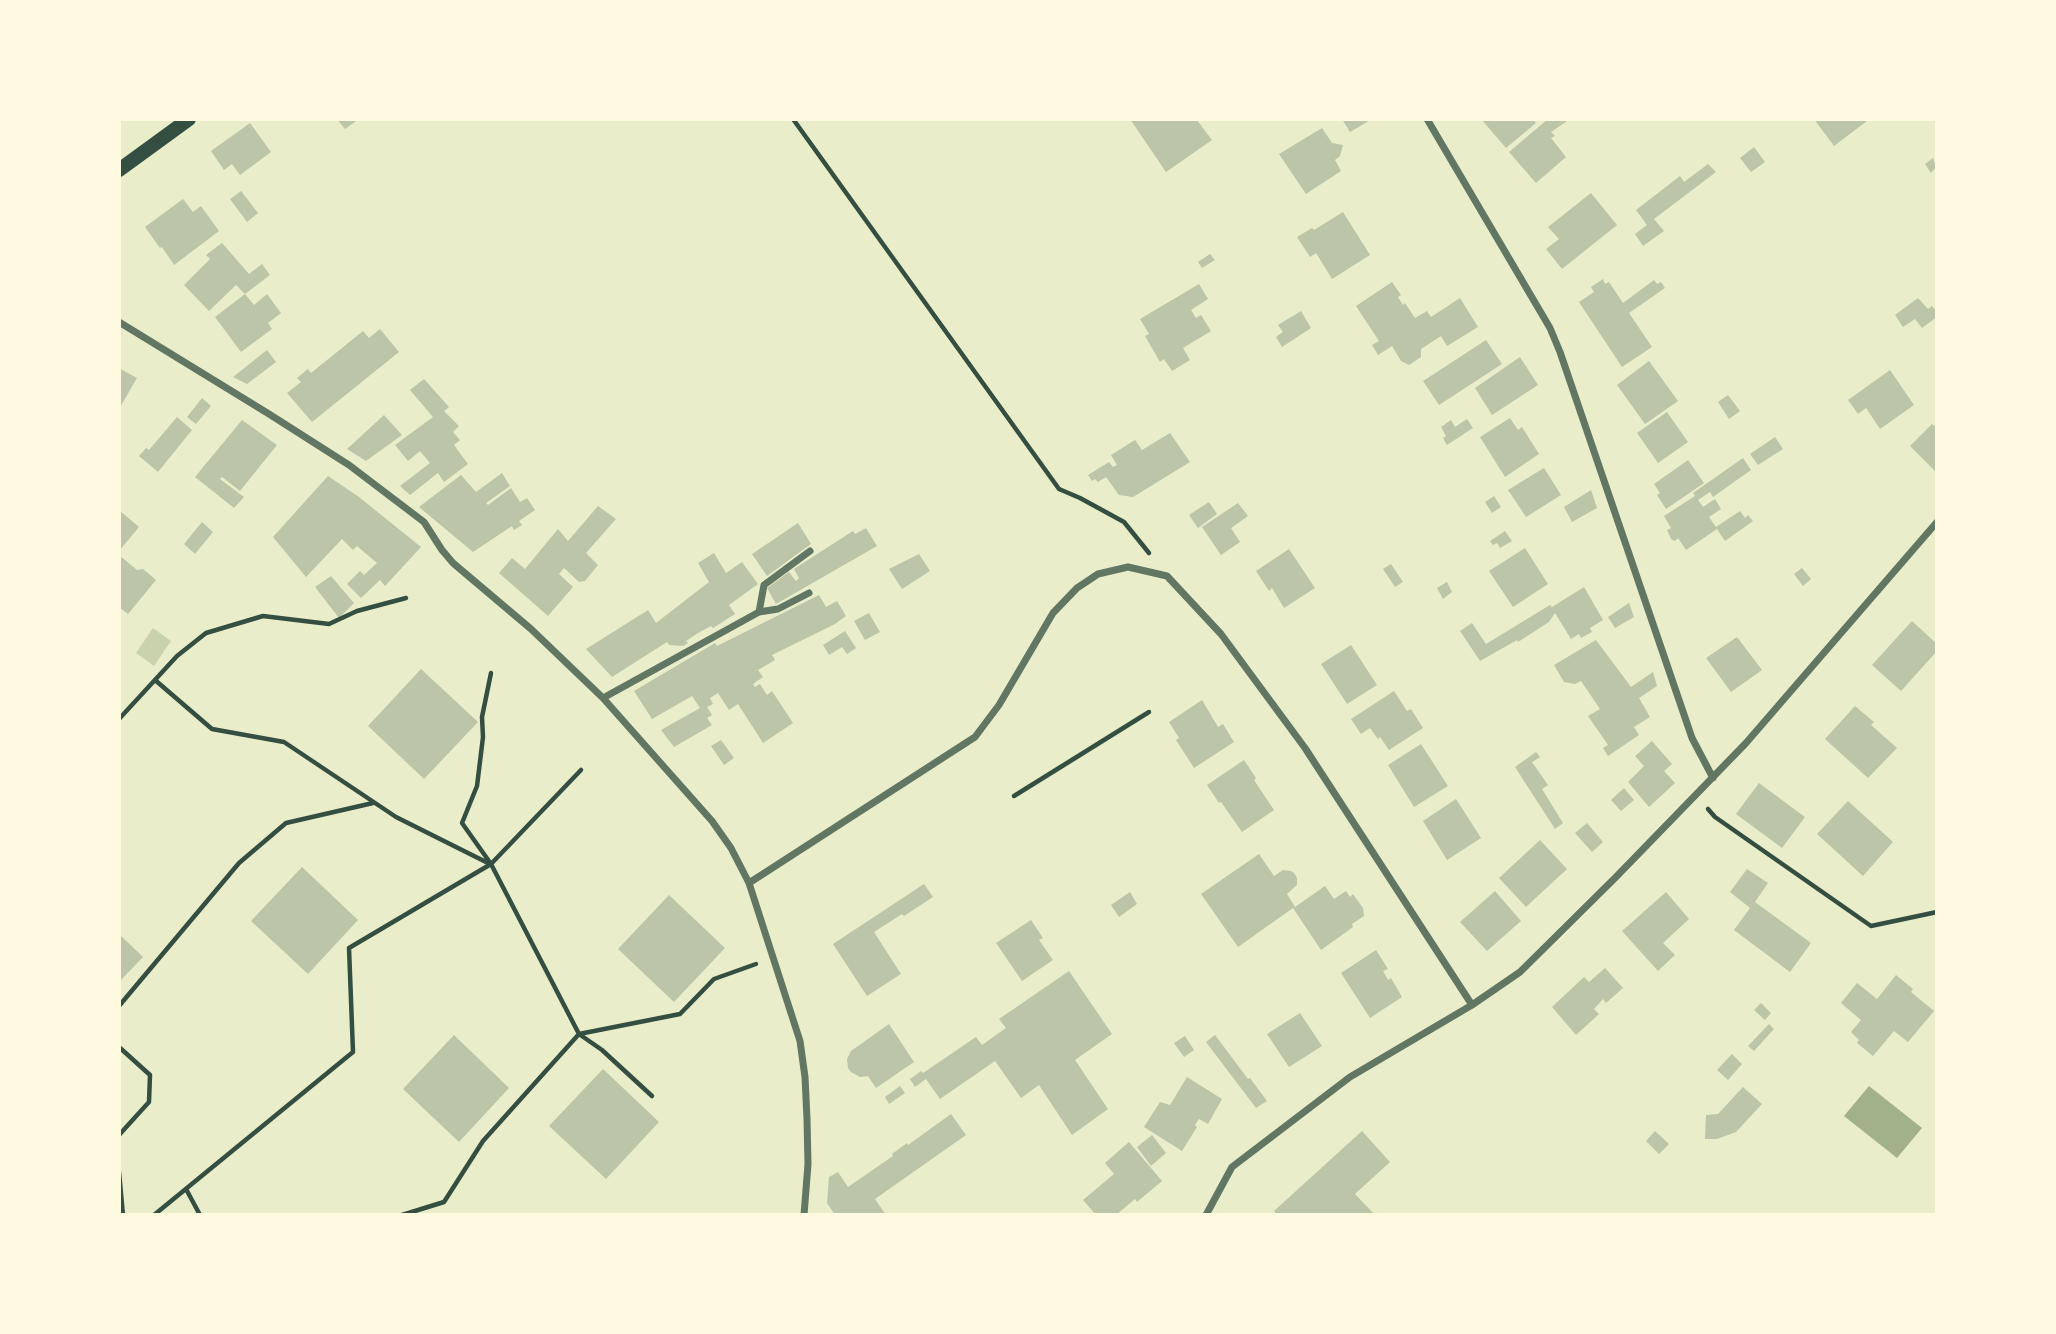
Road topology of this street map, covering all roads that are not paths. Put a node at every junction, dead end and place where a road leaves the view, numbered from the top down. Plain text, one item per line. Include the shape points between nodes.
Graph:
1 (189, 119) edge
2 (1427, 119) edge
3 (119, 170) edge
4 (119, 322) edge
5 (1937, 522) edge
6 (810, 551) dead end
7 (809, 593) dead end
8 (759, 612) junction
9 (603, 698) junction
10 (1713, 778) junction
11 (749, 883) junction
12 (1472, 1005) junction
13 (804, 1215) edge
14 (1206, 1215) edge

1 - 3 main road
2 - 10 street via 1550,328 1692,738
4 - 9 street via 349,465 424,522 453,563
5 - 10 street
6 - 8 street via 764,585
7 - 8 street via 778,609
8 - 9 street
9 - 11 street via 712,821
10 - 12 street via 1520,972
11 - 12 street via 975,737 1053,613 1098,574 1128,567 1167,576 1221,634 1305,748
11 - 13 street via 800,1041 808,1164
12 - 14 street via 1350,1077 1232,1167

